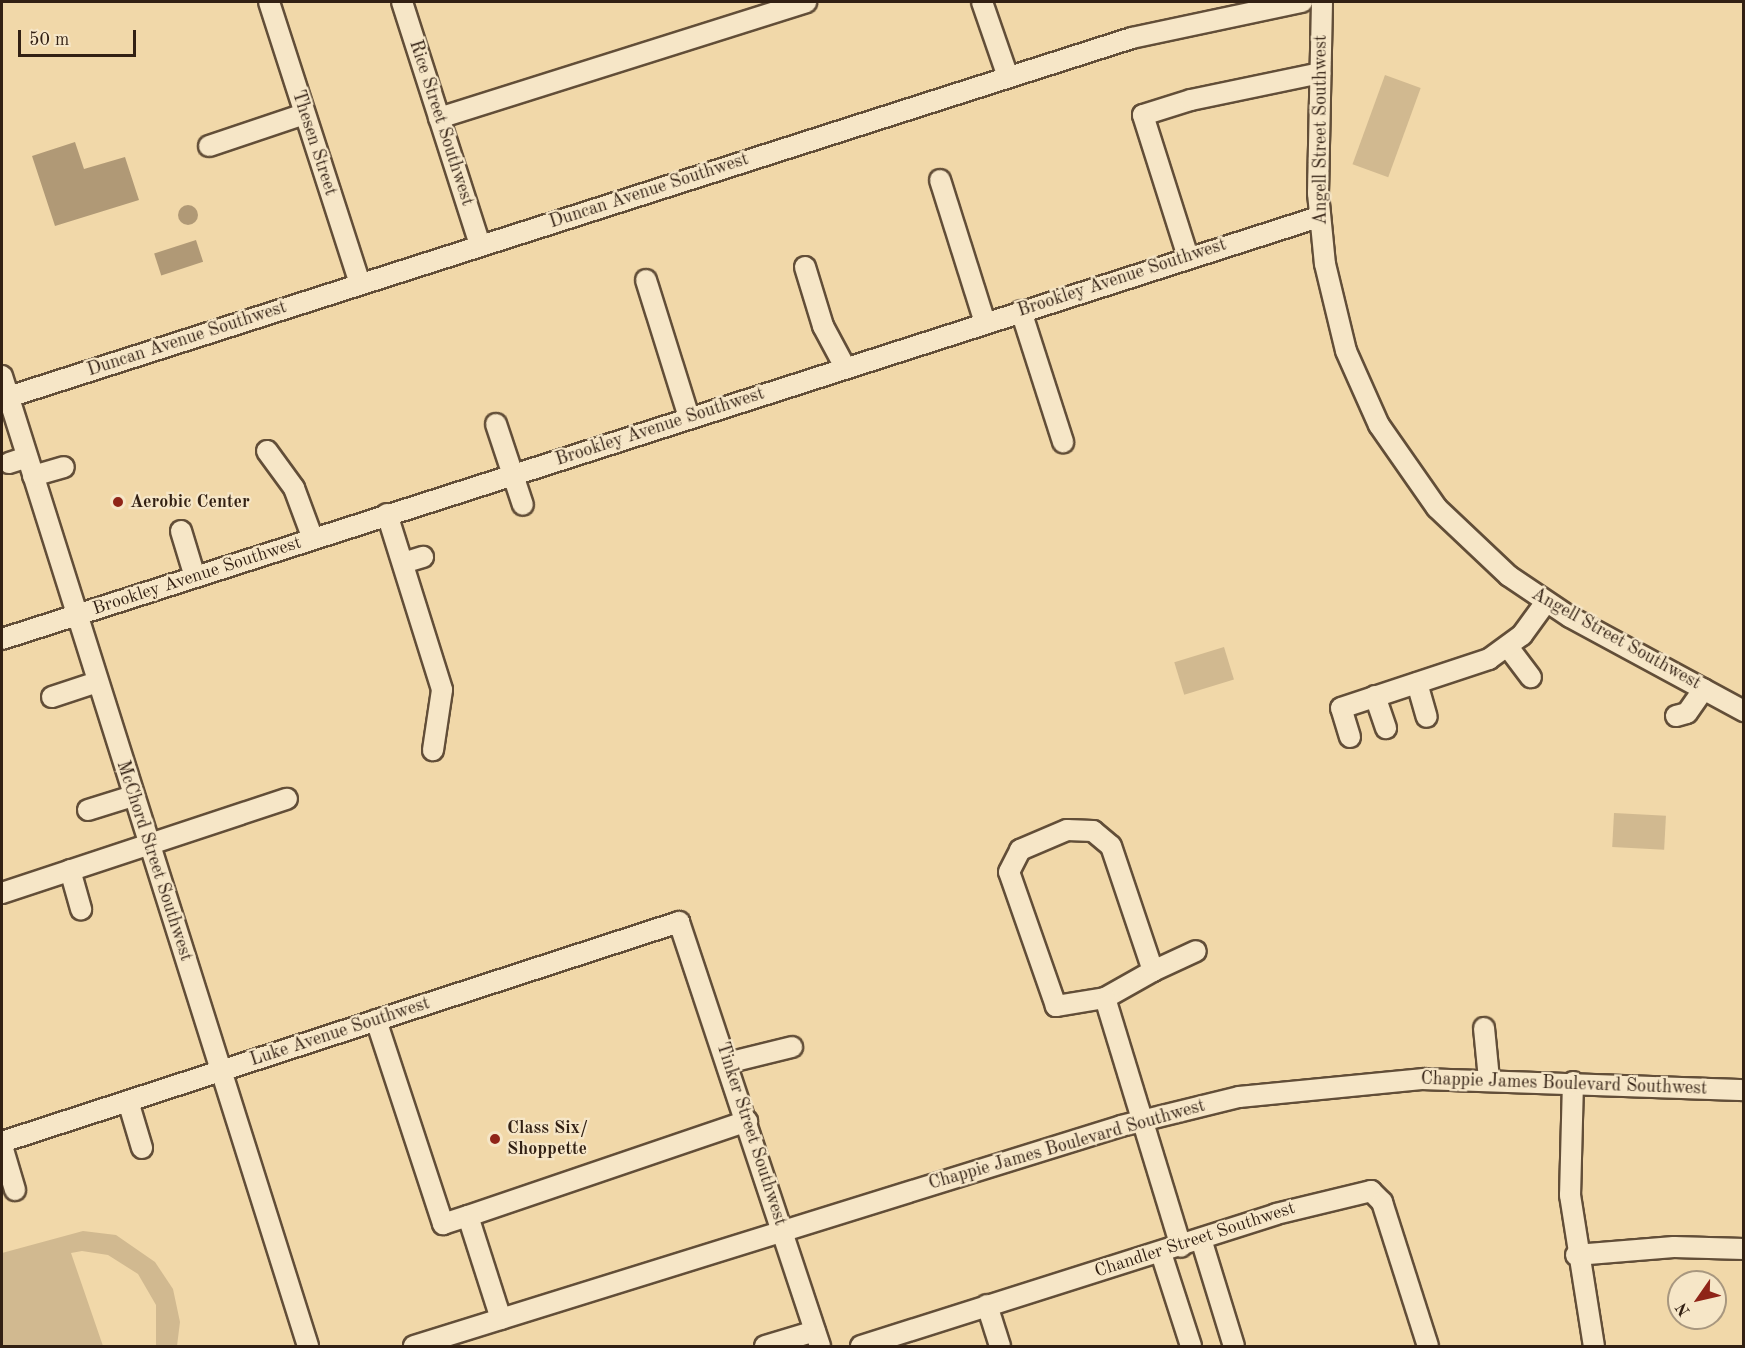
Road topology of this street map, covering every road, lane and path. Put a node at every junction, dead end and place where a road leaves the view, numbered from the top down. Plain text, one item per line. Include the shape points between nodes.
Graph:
1 (269, 2) edge
2 (402, 2) edge
3 (806, 2) edge
4 (982, 2) edge
5 (1302, 2) edge
6 (1322, 2) edge
7 (1320, 73) junction
8 (1008, 76) junction
9 (304, 114) junction
10 (439, 118) junction
11 (209, 146) dead end
12 (940, 180) dead end
13 (1318, 216) junction
14 (480, 246) junction
15 (1188, 257) junction
16 (805, 267) dead end
17 (646, 280) dead end
18 (360, 284) junction
19 (1021, 311) junction
20 (985, 323) junction
21 (845, 367) junction
22 (2, 376) edge
23 (5, 398) edge
24 (689, 417) junction
25 (496, 424) dead end
26 (1063, 442) dead end
27 (267, 451) dead end
28 (64, 467) dead end
29 (513, 474) junction
30 (33, 476) junction
31 (523, 505) dead end
32 (387, 514) junction
33 (181, 531) dead end
34 (313, 538) junction
35 (423, 557) dead end
36 (403, 563) junction
37 (195, 577) junction
38 (1546, 602) junction
39 (76, 615) junction
40 (2, 639) edge
41 (1508, 647) junction
42 (1531, 677) dead end
43 (97, 682) junction
44 (1417, 682) junction
45 (1704, 689) junction
46 (1376, 696) junction
47 (52, 697) dead end
48 (1743, 711) edge
49 (1676, 716) dead end
50 (1427, 717) dead end
51 (1386, 728) dead end
52 (1350, 737) dead end
53 (433, 750) dead end
54 (133, 796) junction
55 (287, 799) dead end
56 (88, 810) dead end
57 (149, 845) junction
58 (70, 870) junction
59 (2, 893) edge
60 (81, 909) dead end
61 (679, 922) joint
62 (1196, 951) dead end
63 (1153, 971) junction
64 (1105, 998) junction
65 (376, 1020) junction
66 (1484, 1028) dead end
67 (792, 1047) dead end
68 (728, 1063) junction
69 (221, 1070) junction
70 (1489, 1079) junction
71 (1573, 1082) junction
72 (1743, 1090) edge
73 (128, 1101) junction
74 (1142, 1120) junction
75 (747, 1121) junction
76 (2, 1144) edge
77 (142, 1148) dead end
78 (15, 1190) dead end
79 (468, 1216) junction
80 (783, 1231) junction
81 (1201, 1239) junction
82 (1181, 1246) junction
83 (1743, 1249) edge
84 (1161, 1253) junction
85 (1576, 1255) junction
86 (987, 1305) junction
87 (501, 1319) junction
88 (817, 1339) edge
89 (308, 1347) edge
90 (414, 1347) edge
91 (765, 1347) edge
92 (861, 1347) edge
93 (1000, 1347) edge
94 (1191, 1347) edge
95 (1234, 1347) edge
96 (1428, 1347) edge
97 (1594, 1347) edge

1 - 9 street, Thesen Street
2 - 10 street, Rice Street Southwest
3 - 10 street
4 - 8 street
5 - 8 street, Duncan Avenue Southwest via 1161,31
6 - 7 street, Angell Street Southwest
7 - 13 street, Angell Street Southwest
7 - 15 street via 1191,100 1143,116
8 - 14 street, Duncan Avenue Southwest
9 - 11 street
9 - 18 street, Thesen Street
10 - 14 street, Rice Street Southwest
12 - 20 street
13 - 15 street, Brookley Avenue Southwest
13 - 38 street, Angell Street Southwest via 1336,318 1379,425 1454,526
14 - 18 street, Duncan Avenue Southwest
15 - 19 street, Brookley Avenue Southwest
16 - 21 street via 823,326
17 - 24 street
18 - 23 street, Duncan Avenue Southwest
19 - 20 street, Brookley Avenue Southwest
19 - 26 street
20 - 21 street, Brookley Avenue Southwest
21 - 24 street, Brookley Avenue Southwest via 811,388
22 - 23 street, McChord Street Southwest
23 - 30 street, McChord Street Southwest via 18,460
24 - 29 street, Brookley Avenue Southwest
25 - 29 street
27 - 34 street via 294,488
28 - 30 street
29 - 31 street
29 - 32 street, Brookley Avenue Southwest
30 - 39 street, McChord Street Southwest via 31,502 52,566
32 - 34 street, Brookley Avenue Southwest
32 - 36 street
33 - 37 street
34 - 37 street, Brookley Avenue Southwest
35 - 36 street
36 - 53 street via 442,690
37 - 39 street, Brookley Avenue Southwest
38 - 41 street
38 - 45 street, Angell Street Southwest
39 - 40 street, Brookley Avenue Southwest
39 - 43 street, McChord Street Southwest
41 - 42 street
41 - 44 street
43 - 47 street
43 - 54 street, McChord Street Southwest
44 - 46 street
44 - 50 street
45 - 48 street, Angell Street Southwest
45 - 49 street via 1687,712
46 - 51 street
46 - 52 street via 1341,708
54 - 56 street
54 - 57 street, McChord Street Southwest
55 - 57 street
57 - 58 street
57 - 69 street, McChord Street Southwest
58 - 59 street
58 - 60 street
61 - 65 street, Luke Avenue Southwest
61 - 68 street, Tinker Street Southwest
62 - 63 street
63 - 64 street
63 - 64 street via 1105,838 1067,830 1029,844 1014,857 1009,872 1056,1006
64 - 74 street
65 - 69 street, Luke Avenue Southwest
65 - 79 street via 443,1224
66 - 70 street
67 - 68 street
68 - 75 street, Tinker Street Southwest
69 - 73 street, Luke Avenue Southwest
69 - 89 street, McChord Street Southwest
70 - 71 street, Chappie James Boulevard Southwest
70 - 74 street, Chappie James Boulevard Southwest via 1320,1086
71 - 72 street, Chappie James Boulevard Southwest
71 - 85 street via 1570,1195
73 - 76 street, Luke Avenue Southwest
73 - 77 street
74 - 80 street, Chappie James Boulevard Southwest
74 - 82 street
75 - 79 street
75 - 80 street, Tinker Street Southwest
76 - 78 street
79 - 87 street
80 - 87 street, Chappie James Boulevard Southwest
80 - 88 street, Tinker Street Southwest
81 - 82 street, Chandler Street Southwest
81 - 95 street
81 - 96 street, Chandler Street Southwest via 1342,1194 1371,1191 1383,1202
82 - 84 street, Chandler Street Southwest
83 - 85 street via 1674,1247
84 - 86 street, Chandler Street Southwest
84 - 94 street
85 - 97 street
86 - 92 street, Chandler Street Southwest
86 - 93 street
87 - 90 street, Chappie James Boulevard Southwest
88 - 91 street

